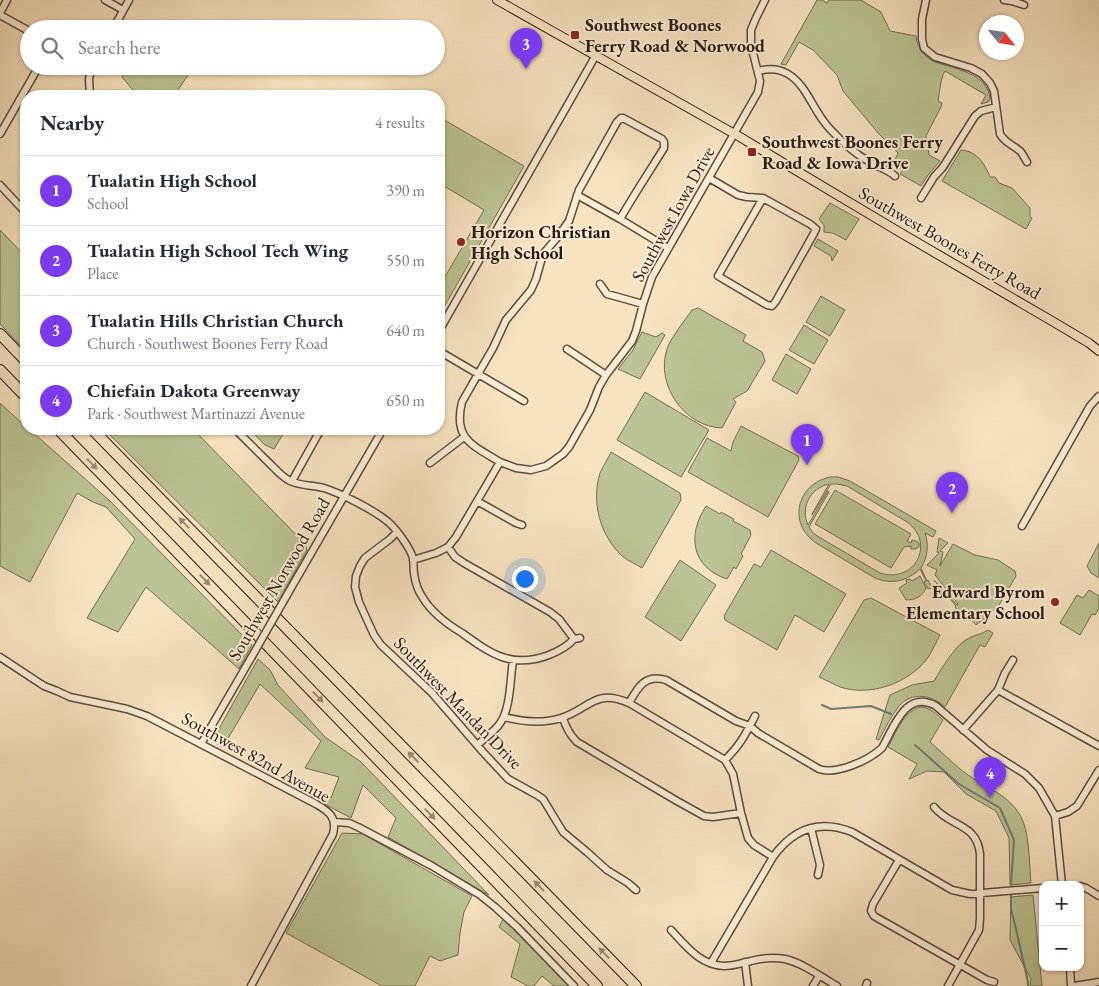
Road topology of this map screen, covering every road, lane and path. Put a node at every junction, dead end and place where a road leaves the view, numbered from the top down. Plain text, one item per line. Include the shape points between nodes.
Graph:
1 (7, 0) edge
2 (105, 0) edge
3 (129, 0) edge
4 (497, 0) edge
5 (766, 0) edge
6 (926, 0) edge
7 (1007, 0) edge
8 (1024, 5) dead end
9 (123, 10) junction
10 (0, 14) edge
11 (118, 20) edge
12 (20, 26) edge
13 (596, 55) junction
14 (758, 72) junction
15 (34, 75) edge
16 (90, 75) edge
17 (25, 90) edge
18 (90, 90) edge
19 (20, 99) edge
20 (996, 107) junction
21 (0, 134) edge
22 (734, 134) junction
23 (1027, 162) dead end
24 (895, 176) dead end
25 (709, 178) junction
26 (0, 185) edge
27 (577, 195) junction
28 (763, 198) junction
29 (921, 198) dead end
30 (20, 202) edge
31 (620, 219) junction
32 (668, 248) junction
33 (600, 284) dead end
34 (643, 304) junction
35 (445, 321) edge
36 (0, 334) edge
37 (567, 349) dead end
38 (1099, 351) edge
39 (445, 354) edge
40 (20, 355) edge
41 (0, 370) edge
42 (479, 374) junction
43 (606, 375) junction
44 (20, 391) edge
45 (1099, 396) edge
46 (524, 401) dead end
47 (64, 435) edge
48 (98, 435) edge
49 (241, 435) edge
50 (318, 435) edge
51 (380, 435) edge
52 (464, 437) junction
53 (500, 462) junction
54 (430, 463) dead end
55 (292, 481) junction
56 (344, 496) junction
57 (477, 501) junction
58 (522, 525) dead end
59 (1022, 526) dead end
60 (397, 532) junction
61 (448, 548) junction
62 (414, 560) junction
63 (0, 657) edge
64 (513, 660) junction
65 (1014, 660) dead end
66 (998, 690) junction
67 (629, 703) junction
68 (755, 716) dead end
69 (504, 717) junction
70 (563, 718) junction
71 (750, 726) junction
72 (963, 730) junction
73 (202, 744) junction
74 (477, 745) junction
75 (1099, 746) edge
76 (725, 760) junction
77 (1099, 770) edge
78 (934, 807) dead end
79 (741, 813) junction
80 (1056, 816) junction
81 (334, 822) junction
82 (811, 828) junction
83 (773, 857) junction
84 (899, 860) junction
85 (818, 874) dead end
86 (1062, 881) edge
87 (1084, 887) edge
88 (1039, 888) edge
89 (636, 890) dead end
90 (980, 894) junction
91 (1099, 896) edge
92 (671, 930) dead end
93 (745, 962) junction
94 (711, 963) junction
95 (960, 965) junction
96 (1071, 971) edge
97 (819, 976) junction
98 (994, 982) dead end
99 (1099, 982) edge
100 (251, 986) edge
101 (574, 986) edge
102 (597, 986) edge
103 (636, 986) edge
104 (748, 986) edge
105 (813, 986) edge
106 (837, 986) edge
107 (948, 986) edge
108 (1073, 986) edge

1 - 10 street
2 - 9 street
3 - 9 street
4 - 13 main road, Southwest Boones Ferry Road
5 - 14 street, Southwest Iowa Drive via 750,30
6 - 20 street via 922,18 924,48 935,57 982,74 994,90
7 - 8 street
9 - 11 street
10 - 12 street
13 - 22 main road, Southwest Boones Ferry Road
13 - 35 street
14 - 22 street, Southwest Iowa Drive via 758,92
14 - 24 street via 777,69 794,78 834,132 854,151
15 - 17 street
16 - 18 street
19 - 21 street
20 - 23 street via 1000,134 1021,152
20 - 29 street via 975,116
22 - 25 street, Southwest Iowa Drive
22 - 38 main road, Southwest Boones Ferry Road via 1066,328
25 - 28 street via 738,195
25 - 32 street, Southwest Iowa Drive
26 - 30 street
27 - 31 street
27 - 31 street via 621,118 662,139 664,148
27 - 42 street via 570,221 543,254 531,290 506,320
28 - 28 street via 816,229 772,306 718,276
31 - 32 street
32 - 34 street, Southwest Iowa Drive via 652,277
33 - 34 street via 607,294
34 - 43 street, Southwest Iowa Drive via 632,341
36 - 40 highway
37 - 43 street
39 - 42 street
41 - 44 highway
42 - 46 street
42 - 52 street via 462,402 460,421
43 - 53 street, Southwest Iowa Drive via 564,454 537,469 523,470
45 - 59 street via 1090,406
47 -> 102 highway
103 -> 48 highway
49 - 55 street via 282,476
50 - 55 street
51 - 56 street, Southwest Norwood Road
52 - 53 street, Southwest Iowa Drive
52 - 54 street
53 - 57 street
55 - 56 street
56 - 60 street via 387,521
56 - 73 street, Southwest Norwood Road, bridge
57 - 58 street
57 - 61 street
60 - 62 street
60 - 74 street, Southwest Mandan Drive via 365,558 360,566 356,576 359,602 381,645 432,693
61 - 62 street
61 - 64 street via 464,563 550,612 577,638 542,658
62 - 64 street via 417,586 430,608 489,652
63 - 73 street, Southwest 82nd Avenue via 57,692 147,716
64 - 69 street
65 - 66 street
66 - 72 street
66 - 75 street
67 - 70 street via 618,698 601,698
67 - 71 street via 641,684 647,680 662,679
67 - 76 street
68 - 71 street
69 - 70 street via 540,722
69 - 74 street
70 - 79 street via 577,742 704,816 713,818
71 - 72 street via 819,769 828,771 857,763 882,748 901,714 912,704 933,704
71 - 76 street via 744,739
72 - 80 street via 986,750 1032,780
73 - 81 street, Southwest 82nd Avenue via 316,804 328,812
74 - 89 street, Southwest Mandan Drive via 508,779 543,800 567,836
76 - 79 street via 733,774
77 - 80 street via 1077,806
78 - 90 street via 976,838 980,854
79 - 83 street via 748,838
80 - 86 street
81 - 100 street via 328,844
81 - 101 street, Southwest 82nd Avenue via 358,827 480,894
82 - 83 street via 786,841
82 - 84 street via 844,829
82 - 85 street via 820,865
83 - 94 street
84 - 90 street via 952,890
84 - 95 street via 871,911 874,916
87 - 91 street
88 - 90 street
90 - 95 street via 979,930
92 - 94 street via 693,954
93 - 94 street via 723,966
93 - 97 street via 762,958 785,959
93 - 104 street
95 - 98 street
95 - 107 street
96 - 108 street
97 - 105 street
97 - 106 street
99 - 108 street

